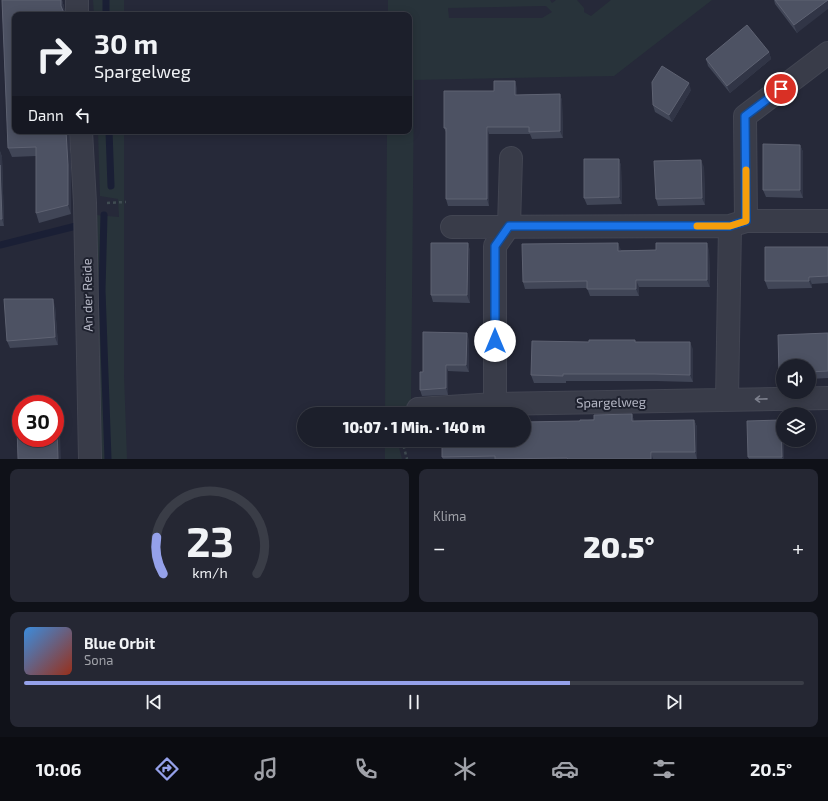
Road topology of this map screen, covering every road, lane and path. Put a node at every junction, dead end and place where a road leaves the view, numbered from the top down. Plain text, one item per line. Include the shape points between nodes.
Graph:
1 (77, 0) edge
2 (77, 12) edge
3 (828, 53) edge
4 (81, 134) edge
5 (511, 158) dead end
6 (828, 221) edge
7 (738, 224) junction
8 (452, 226) dead end
9 (509, 226) junction
10 (828, 398) edge
11 (727, 400) junction
12 (495, 404) junction
13 (449, 407) edge
14 (404, 447) edge
15 (90, 459) edge
16 (407, 459) edge

1 - 2 street
3 - 7 street via 745,116
4 - 15 street, An der Reide
5 - 9 street
6 - 7 street
7 - 9 street
7 - 11 street
8 - 9 street
9 - 12 street via 495,246
10 -> 11 street, Spargelweg
11 - 12 street, Spargelweg
12 - 13 street, Spargelweg
14 - 16 path

